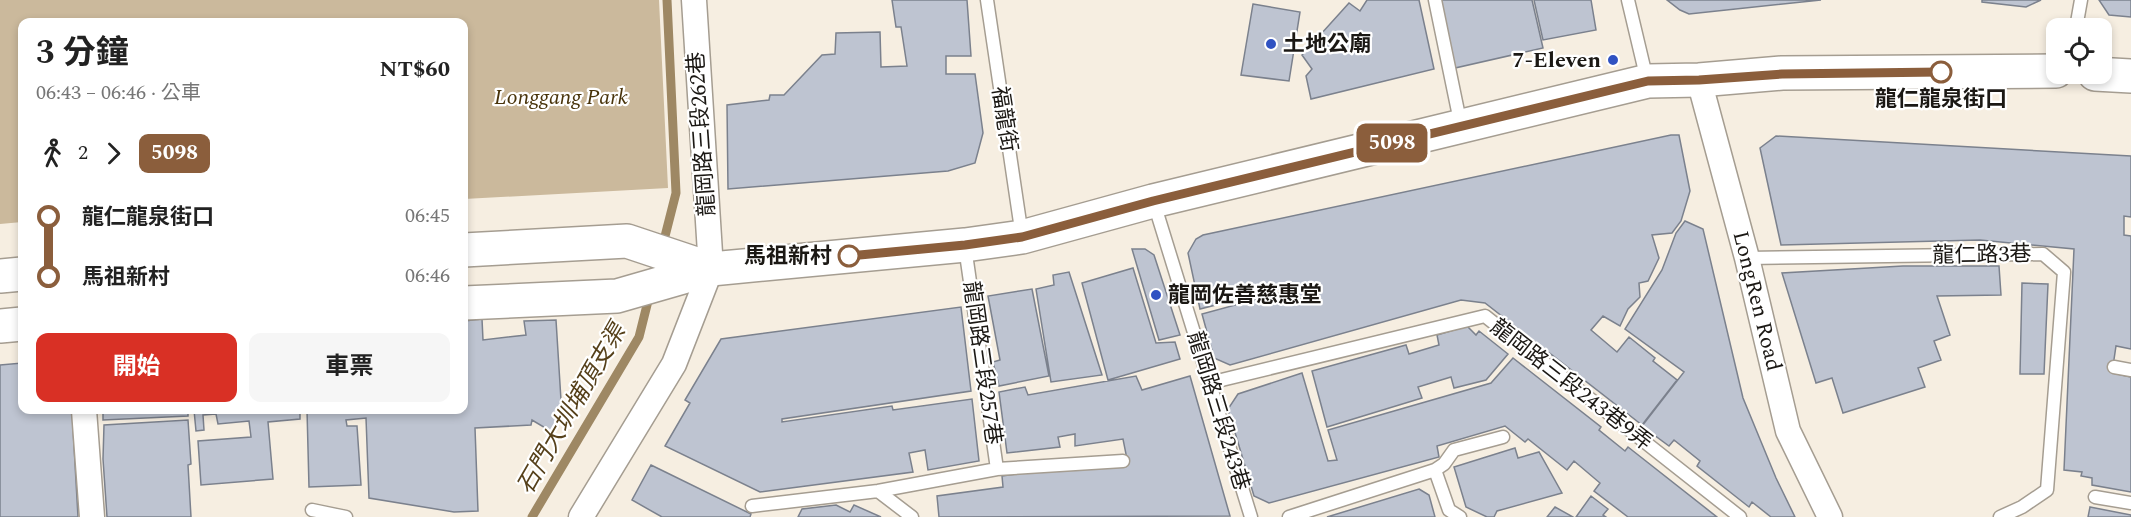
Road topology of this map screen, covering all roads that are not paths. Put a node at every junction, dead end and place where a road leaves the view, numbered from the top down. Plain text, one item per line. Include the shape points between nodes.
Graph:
1 (694, 0) edge
2 (987, 0) edge
3 (1435, 0) edge
4 (1628, 0) edge
5 (2081, 0) edge
6 (2078, 18) edge
7 (2046, 71) edge
8 (2112, 75) edge
9 (2131, 76) edge
10 (1699, 80) junction
11 (1648, 81) junction
12 (1461, 127) junction
13 (1153, 201) junction
14 (1022, 237) junction
15 (965, 245) junction
16 (468, 250) edge
17 (1747, 258) junction
18 (711, 269) junction
19 (18, 274) edge
20 (0, 276) edge
21 (468, 303) edge
22 (18, 324) edge
23 (0, 326) edge
24 (2114, 367) dead end
25 (2131, 370) edge
26 (1209, 383) junction
27 (84, 414) edge
28 (1503, 437) dead end
29 (1123, 461) dead end
30 (997, 469) junction
31 (1436, 470) junction
32 (878, 491) junction
33 (2095, 497) dead end
34 (2131, 503) edge
35 (752, 506) dead end
36 (312, 510) dead end
37 (92, 517) edge
38 (346, 517) edge
39 (581, 517) edge
40 (912, 517) edge
41 (1251, 517) edge
42 (1289, 517) edge
43 (1460, 517) edge
44 (1740, 517) edge
45 (1830, 517) edge
46 (2000, 517) edge

1 - 18 street, 龍岡路三段262巷
2 - 14 lane, 福龍街
3 - 12 lane
4 - 11 lane
5 - 6 lane
7 - 10 main road via 1782,74
8 - 9 main road
10 - 11 main road
10 - 17 street, LongRen Road
11 - 12 main road
12 - 13 main road
13 - 14 main road
13 - 26 lane, 龍岡路三段243巷
14 - 15 main road
15 - 18 main road
15 - 30 lane, 龍岡路三段257巷
16 - 18 main road via 627,241
17 - 45 street, LongRen Road via 1788,431
17 - 46 lane, 龍仁路3巷 via 2043,254 2064,272 2047,490
18 - 21 main road via 617,296
18 - 39 street via 674,364
19 - 20 main road
22 - 23 main road
24 - 25 lane
26 - 41 lane, 龍岡路三段243巷
26 - 44 lane, 龍岡路三段243巷9弄 via 1485,316
27 - 37 street
28 - 31 lane via 1454,450
29 - 30 lane
30 - 32 lane, 龍岡路三段257巷
31 - 42 lane
31 - 43 lane via 1449,510
32 - 35 lane, 龍岡路三段257巷
32 - 40 lane
33 - 34 lane
36 - 38 lane

